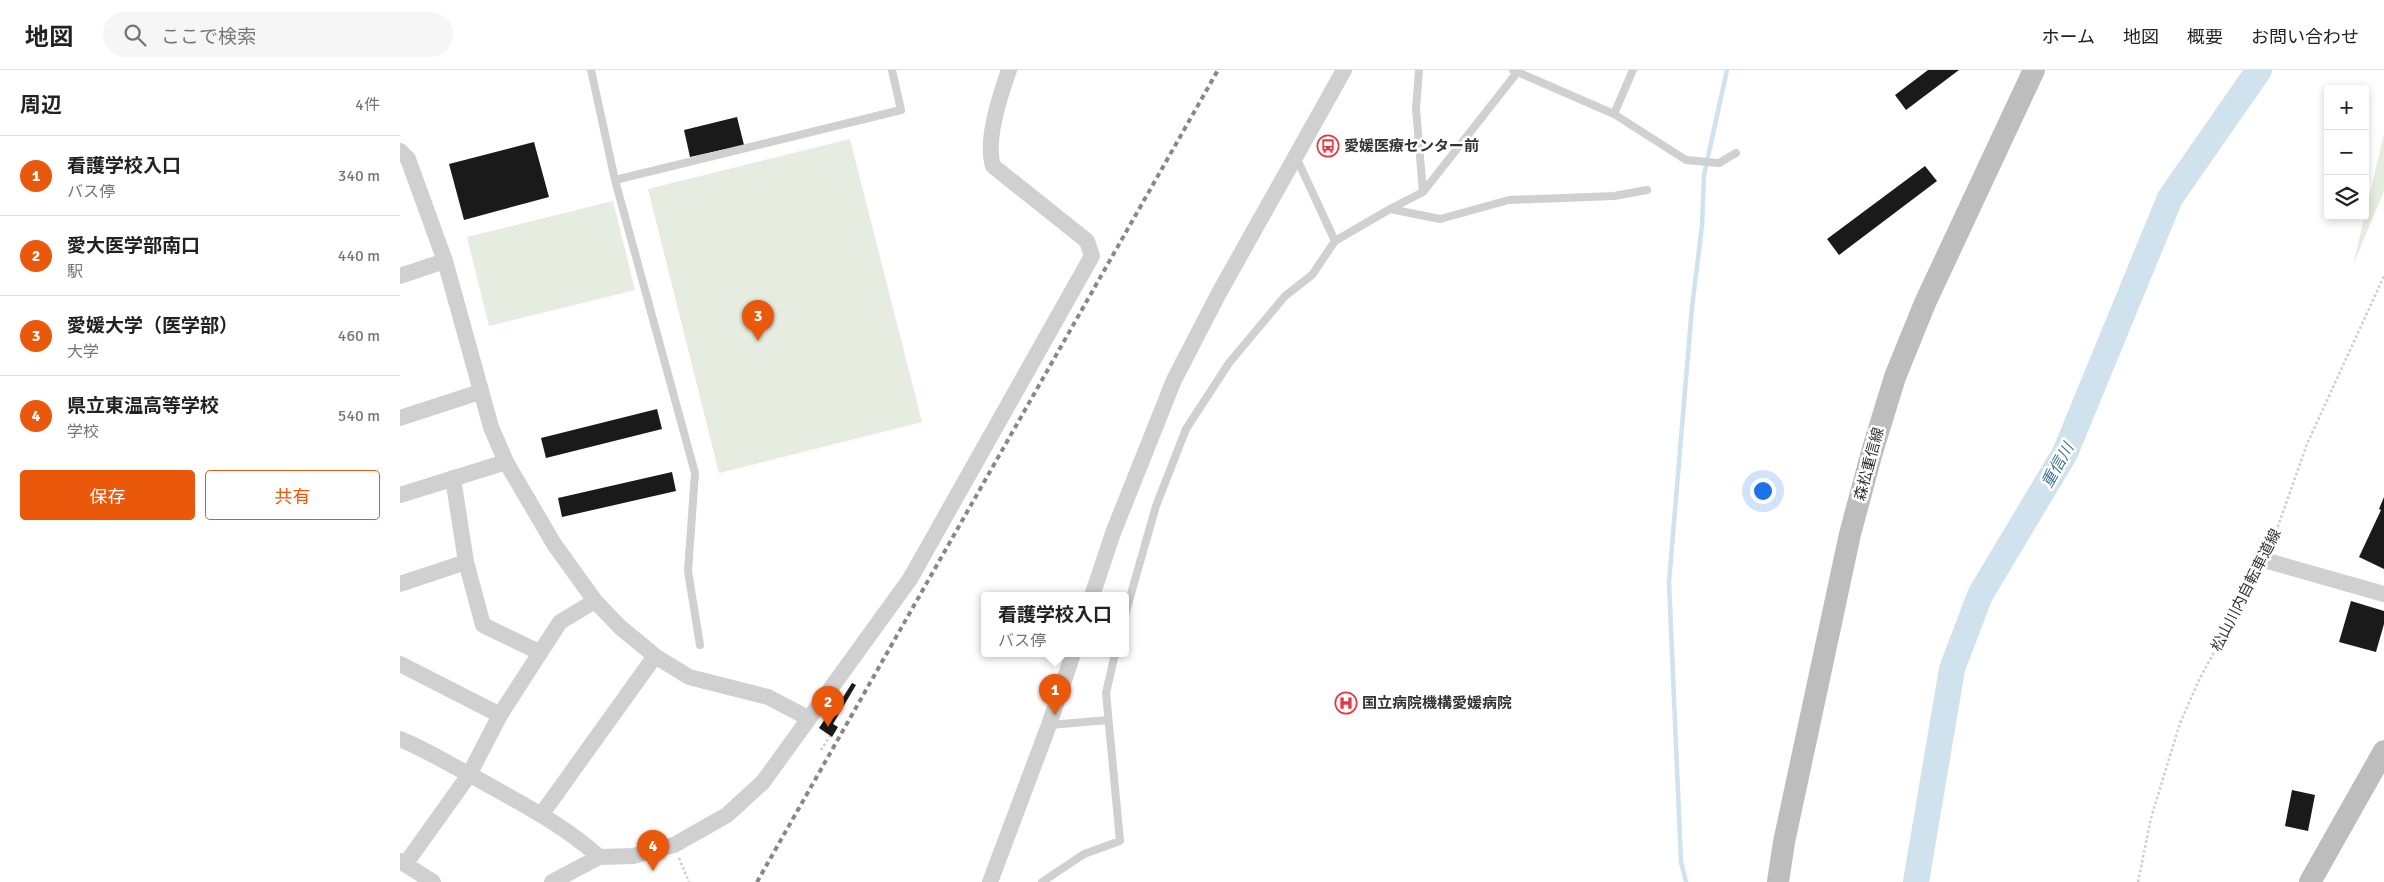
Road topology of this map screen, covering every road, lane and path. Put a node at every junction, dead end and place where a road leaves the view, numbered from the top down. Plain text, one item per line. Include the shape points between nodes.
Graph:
1 (591, 70) edge
2 (892, 70) edge
3 (1009, 70) edge
4 (1344, 70) edge
5 (1419, 70) edge
6 (1633, 70) edge
7 (2034, 70) edge
8 (1516, 71) edge
9 (1614, 114) junction
10 (400, 151) edge
11 (1736, 153) dead end
12 (1296, 157) junction
13 (615, 180) junction
14 (1646, 190) dead end
15 (1423, 192) junction
16 (1390, 209) junction
17 (1335, 241) junction
18 (445, 261) junction
19 (400, 276) edge
20 (2384, 276) edge
21 (480, 392) junction
22 (400, 418) edge
23 (506, 462) junction
24 (453, 478) junction
25 (400, 495) edge
26 (2264, 560) junction
27 (466, 562) junction
28 (400, 584) edge
29 (1093, 592) edge
30 (2384, 594) edge
31 (595, 602) junction
32 (1129, 602) edge
33 (700, 645) dead end
34 (539, 652) junction
35 (655, 656) junction
36 (1072, 657) edge
37 (1115, 657) edge
38 (400, 664) edge
39 (500, 715) junction
40 (808, 718) junction
41 (1108, 720) junction
42 (1049, 725) junction
43 (830, 736) dead end
44 (400, 739) edge
45 (822, 750) dead end
46 (2384, 751) edge
47 (469, 775) junction
48 (540, 815) junction
49 (674, 845) junction
50 (599, 857) junction
51 (403, 862) edge
52 (433, 882) edge
53 (552, 882) edge
54 (689, 882) edge
55 (990, 882) edge
56 (1042, 882) edge
57 (1778, 882) edge
58 (2138, 882) edge
59 (2310, 882) edge

1 - 13 lane
2 - 13 lane via 901,110
3 - 40 street via 1000,96 990,155 993,166 1087,242 1092,256 910,579
4 - 12 street
5 - 15 lane via 1416,109
6 - 9 lane
7 - 57 main road, 森松重信線 via 1925,304 1895,377 1850,534
8 - 9 lane
8 - 15 lane
9 - 11 lane via 1686,160 1719,163
10 - 18 street via 408,159
12 - 17 lane
12 - 29 street via 1174,380 1113,533
13 - 33 lane via 695,473 688,571
14 - 16 lane via 1614,196 1509,200 1440,219
15 - 16 lane
16 - 17 lane
17 - 32 lane via 1312,275 1285,296 1229,363 1186,429 1156,506
18 - 19 street
18 - 21 street
20 - 26 path, 松山川内自転車道線 via 2307,444
21 - 22 street
21 - 23 street
23 - 24 street
23 - 31 street via 554,544
24 - 25 street
24 - 27 street
26 - 30 street
26 - 58 path, 松山川内自転車道線 via 2200,678 2180,723 2151,818
27 - 28 street
27 - 34 street via 483,626
31 - 34 street via 560,622
31 - 35 street
34 - 39 street
35 - 40 street via 689,677 768,697
35 - 48 street
36 - 42 street
37 - 41 lane via 1106,693
38 - 39 street
39 - 47 street
40 - 49 street via 763,782 727,814
41 - 42 lane
41 - 56 lane via 1120,841 1084,854
42 - 55 street
43 - 45 path
44 - 47 street
46 - 59 main road
47 - 48 street
47 - 51 street
48 - 50 street via 581,841
49 - 50 street via 633,856
49 - 54 path
50 - 53 street
51 - 52 street

